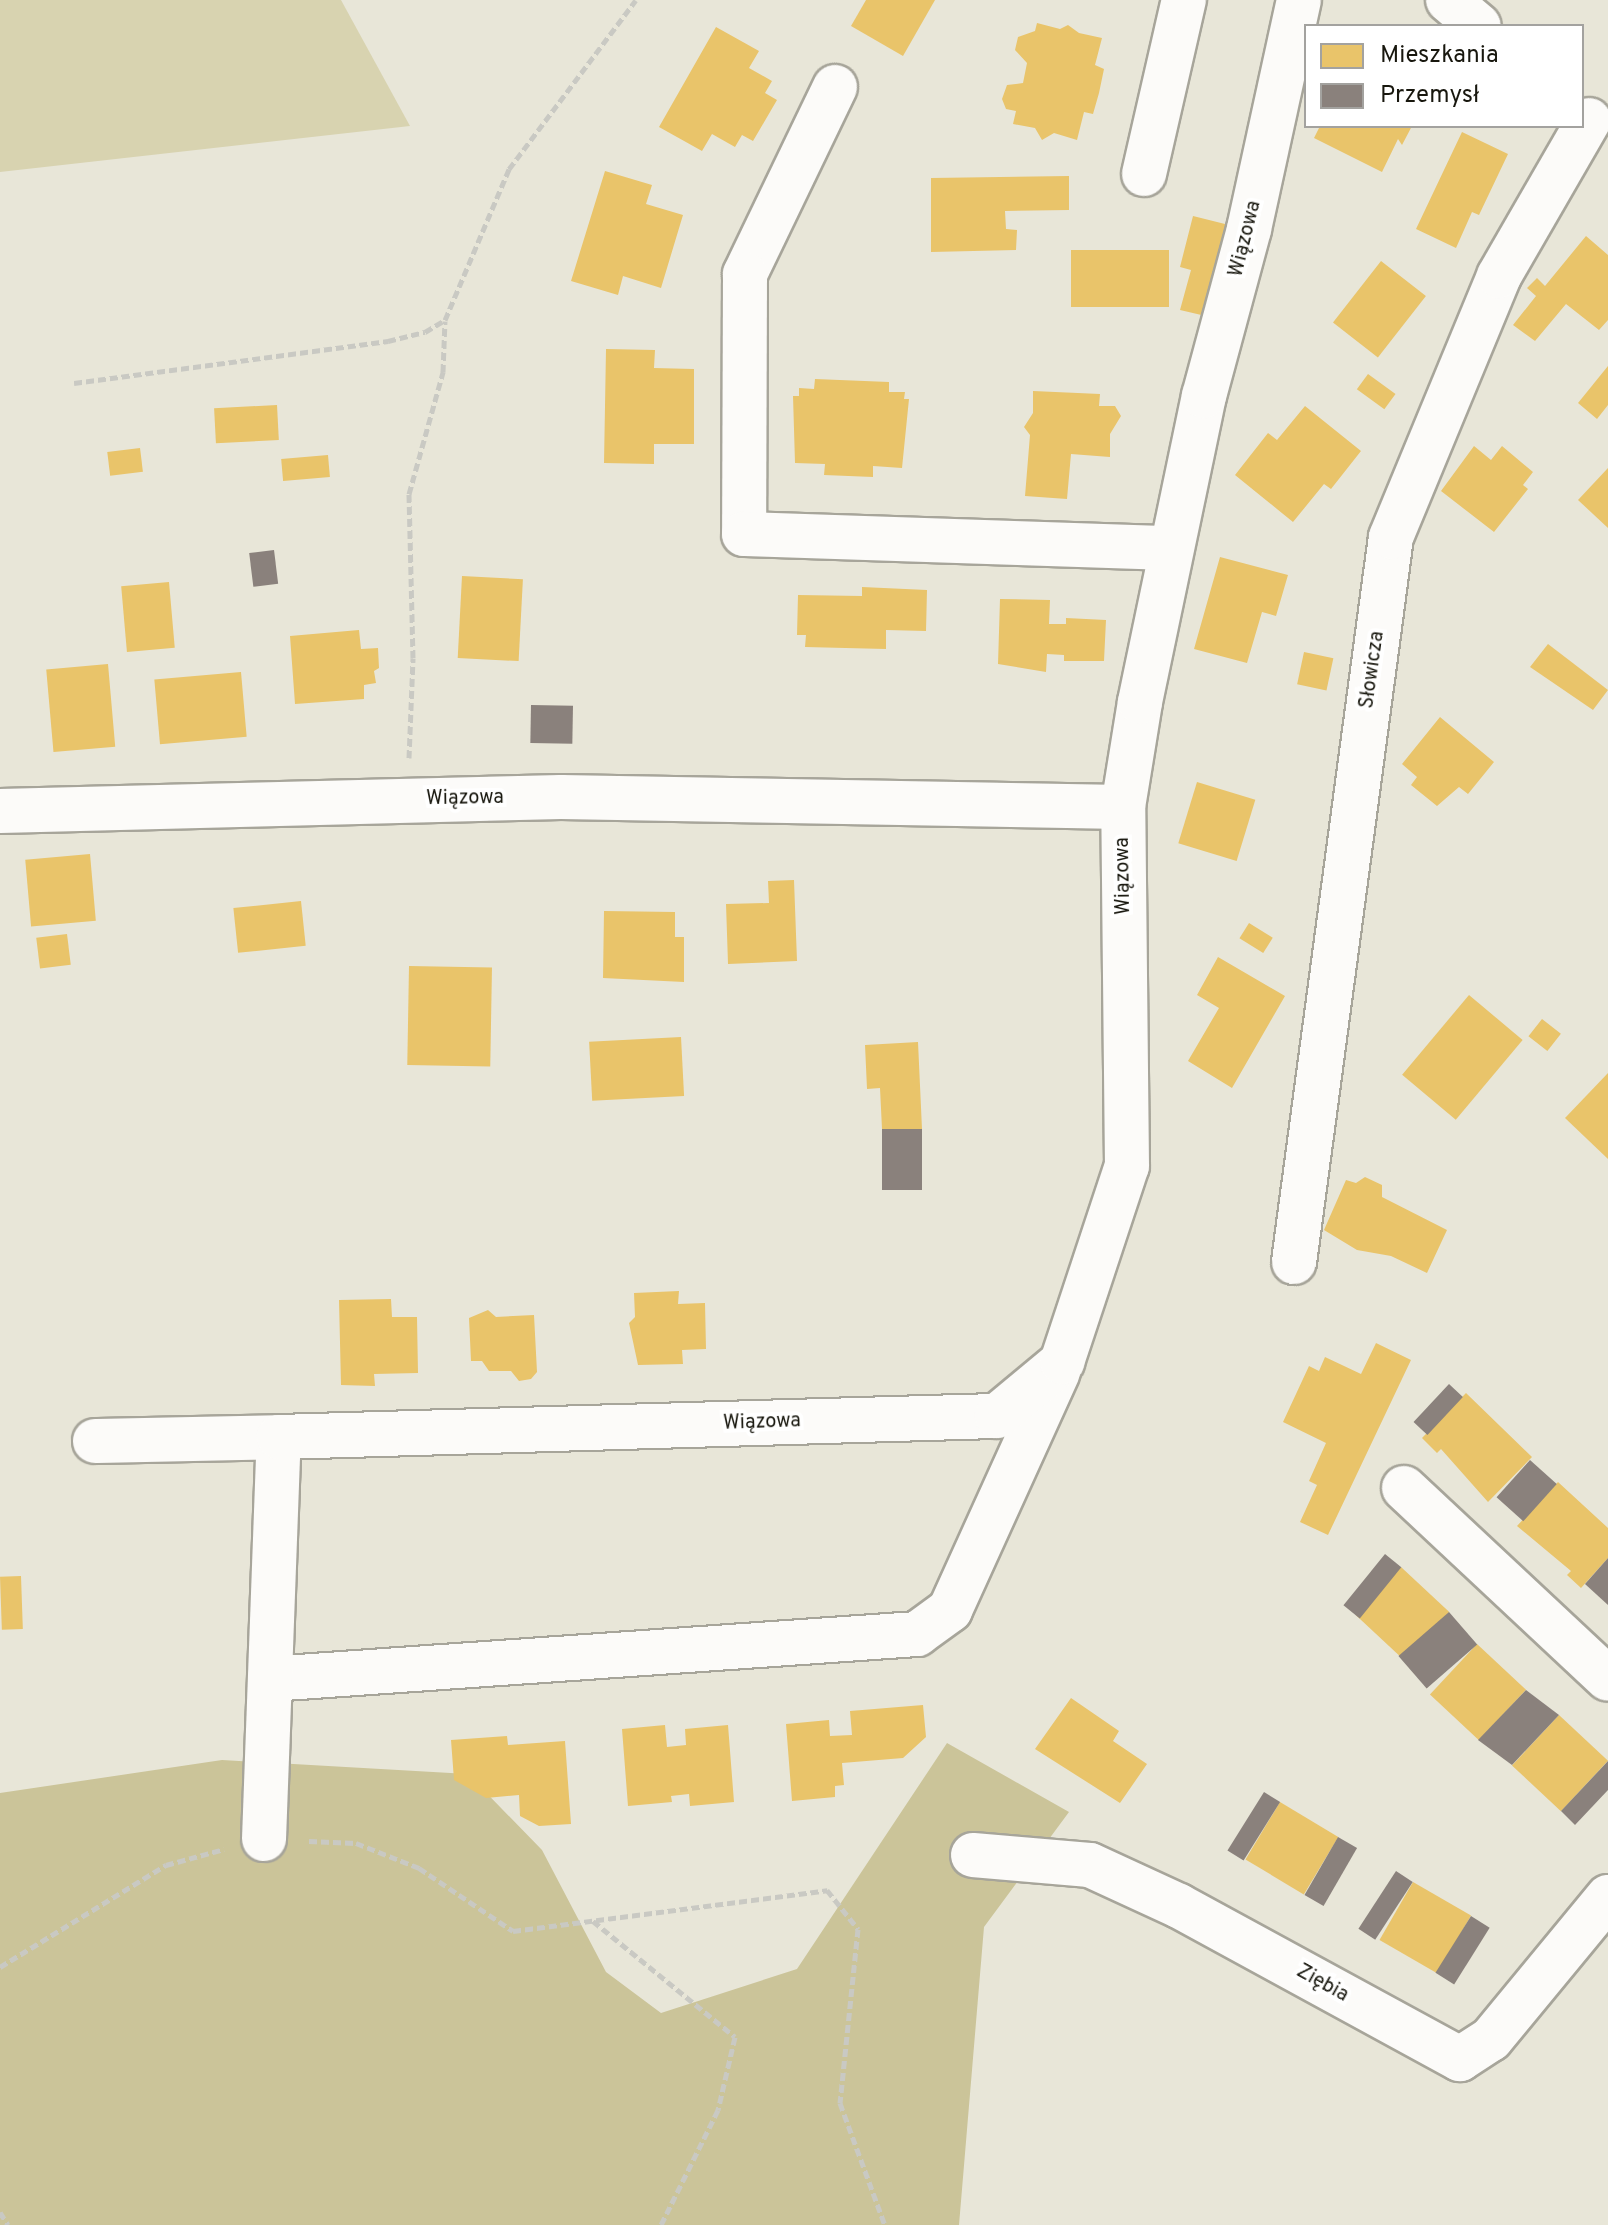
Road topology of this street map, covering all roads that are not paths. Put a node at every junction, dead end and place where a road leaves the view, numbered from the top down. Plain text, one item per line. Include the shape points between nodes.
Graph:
1 (1184, 0) edge
2 (1299, 0) edge
3 (1448, 0) edge
4 (1477, 24) edge
5 (835, 87) dead end
6 (1593, 123) edge
7 (1144, 174) dead end
8 (1171, 548) junction
9 (1123, 807) junction
10 (0, 811) edge
11 (1294, 1262) dead end
12 (1062, 1362) junction
13 (279, 1437) junction
14 (95, 1441) dead end
15 (1404, 1488) dead end
16 (270, 1679) junction
17 (1608, 1679) edge
18 (264, 1839) road end
19 (973, 1855) dead end
20 (1608, 1897) edge

1 - 7 street
2 - 8 street, Wiązowa
3 - 4 street
5 - 8 street via 745,274 744,534
6 - 11 street, Słowicza via 1499,276 1391,537
8 - 9 street, Wiązowa
9 - 10 street, Wiązowa via 561,797
9 - 12 street, Wiązowa via 1127,1166
12 - 13 street, Wiązowa via 997,1416
12 - 16 street via 950,1610 917,1634
13 - 14 street, Wiązowa
13 - 16 street
15 - 17 street
16 - 18 street
19 - 20 street, Ziębia via 1090,1865 1179,1906 1460,2059 1491,2039

